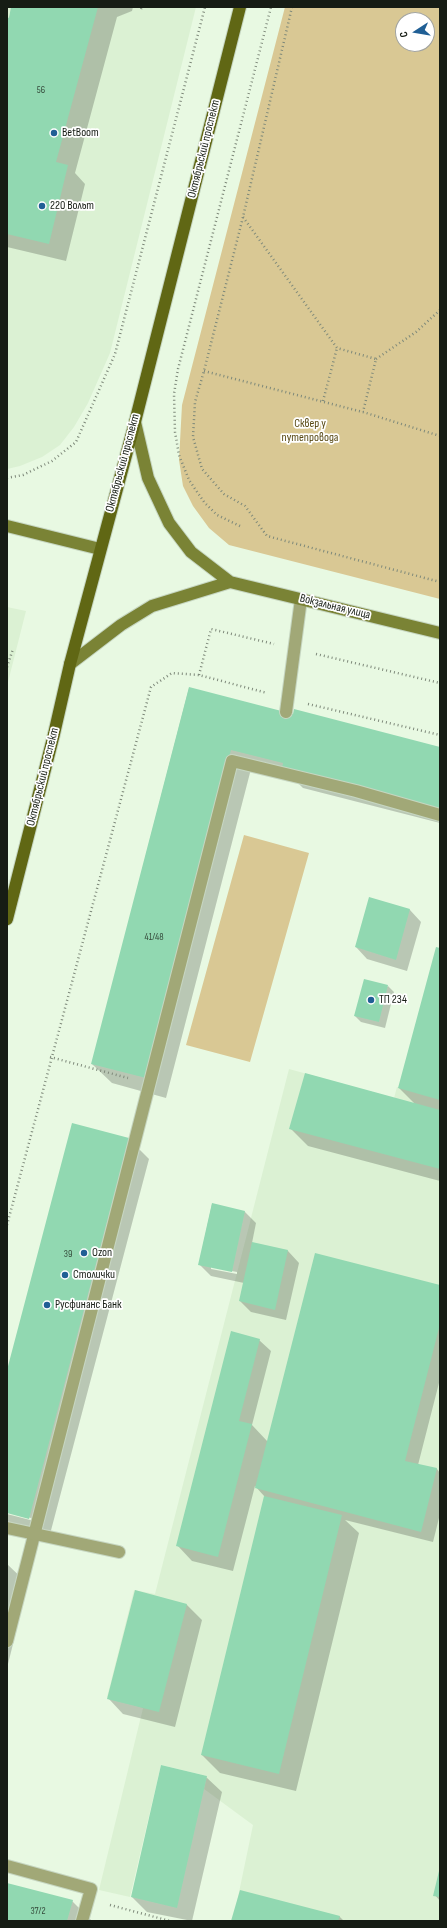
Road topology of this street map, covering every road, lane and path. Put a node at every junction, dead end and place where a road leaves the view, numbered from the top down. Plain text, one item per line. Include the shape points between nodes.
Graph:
1 (205, 7) edge
2 (240, 7) edge
3 (271, 7) edge
4 (292, 7) edge
5 (243, 217) junction
6 (440, 310) edge
7 (337, 348) junction
8 (376, 359) junction
9 (204, 371) junction
10 (323, 401) junction
11 (363, 412) junction
12 (135, 422) junction
13 (440, 436) edge
14 (7, 478) edge
15 (7, 526) edge
16 (240, 526) dead end
17 (100, 549) junction
18 (439, 581) edge
19 (230, 582) junction
20 (301, 599) junction
21 (440, 633) edge
22 (294, 648) junction
23 (13, 649) dead end
24 (70, 664) junction
25 (7, 667) edge
26 (172, 673) dead end
27 (199, 675) dead end
28 (440, 683) edge
29 (286, 712) dead end
30 (274, 761) dead end
31 (258, 767) junction
32 (440, 815) edge
33 (7, 919) edge
34 (50, 1058) junction
35 (150, 1084) junction
36 (7, 1225) edge
37 (7, 1528) edge
38 (34, 1534) junction
39 (119, 1552) dead end
40 (7, 1641) edge
41 (7, 1866) edge
42 (88, 1900) junction
43 (82, 1921) edge
44 (170, 1921) edge

1 - 14 path via 115,354 76,442 52,461 23,475
2 - 12 main road, Октябрьский проспект
3 - 16 path via 178,369 174,394 175,432 179,455 189,480 204,502 217,515
4 - 5 path
5 - 7 path
5 - 9 path
6 - 8 path via 416,332
7 - 8 path
7 - 10 path
8 - 11 path
9 - 10 path
9 - 18 path via 195,402 194,437 202,469 224,494 245,506 267,536
10 - 11 path
11 - 13 path
12 - 17 main road, Октябрьский проспект
12 - 19 main road, Вокзальная улица via 148,478 169,522 191,552
15 - 17 main road
17 - 24 main road, Октябрьский проспект
19 - 20 main road, Вокзальная улица
19 - 24 main road via 152,606
20 - 21 main road, Вокзальная улица
20 - 22 street
22 - 27 path via 211,629
22 - 28 path
22 - 29 street
23 - 25 path
24 - 33 main road, Октябрьский проспект
26 - 34 path via 151,687
30 - 31 street
31 - 32 street
31 - 35 street via 232,761
34 - 35 path
34 - 36 path
35 - 38 street
37 - 38 street
38 - 39 street
38 - 40 street
41 - 42 street via 91,1889
42 - 43 street
42 - 44 path

